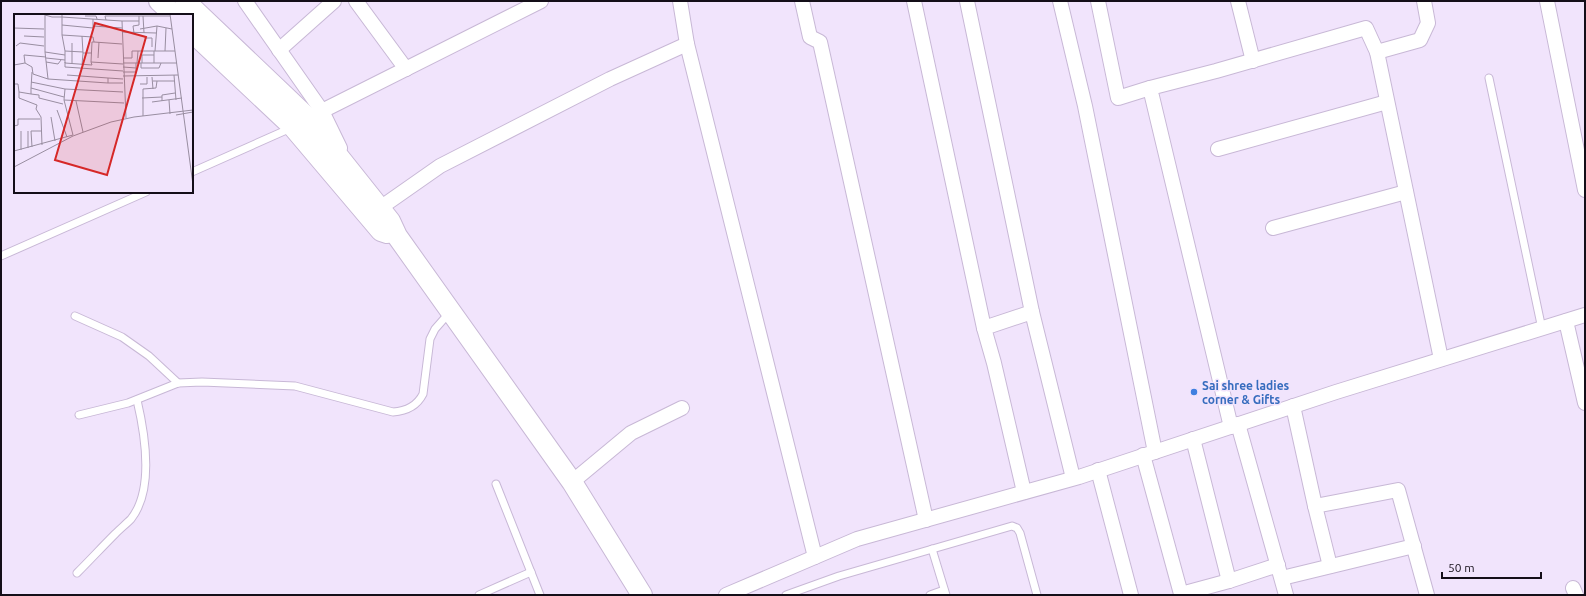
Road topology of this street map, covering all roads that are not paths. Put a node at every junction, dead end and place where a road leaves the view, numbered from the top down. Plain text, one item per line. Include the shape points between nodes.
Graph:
1 (159, 1) edge
2 (185, 1) edge
3 (245, 1) edge
4 (334, 1) edge
5 (356, 1) edge
6 (541, 1) edge
7 (680, 1) edge
8 (802, 1) edge
9 (914, 1) edge
10 (967, 1) edge
11 (1060, 1) edge
12 (1098, 1) edge
13 (1238, 1) edge
14 (1424, 1) edge
15 (1548, 1) edge
16 (173, 14) edge
17 (193, 33) edge
18 (687, 44) junction
19 (278, 50) junction
20 (1377, 52) junction
21 (1253, 61) junction
22 (406, 69) junction
23 (1489, 78) dead end
24 (1150, 88) junction
25 (1387, 102) junction
26 (322, 111) junction
27 (293, 127) junction
28 (1218, 149) dead end
29 (349, 169) junction
30 (193, 172) edge
31 (1585, 190) edge
32 (1406, 192) junction
33 (144, 193) edge
34 (380, 208) junction
35 (1273, 228) dead end
36 (397, 236) junction
37 (1, 256) edge
38 (450, 312) junction
39 (1032, 312) junction
40 (1585, 315) edge
41 (75, 316) dead end
42 (1566, 321) junction
43 (984, 328) junction
44 (1542, 329) junction
45 (1441, 360) junction
46 (178, 383) junction
47 (137, 400) junction
48 (1585, 403) edge
49 (1293, 406) junction
50 (682, 408) dead end
51 (79, 415) dead end
52 (1235, 425) junction
53 (1193, 439) junction
54 (1149, 453) junction
55 (1098, 470) junction
56 (1074, 478) junction
57 (572, 482) junction
58 (496, 484) dead end
59 (1024, 492) junction
60 (1315, 506) junction
61 (926, 520) junction
62 (1414, 546) junction
63 (932, 550) junction
64 (815, 557) junction
65 (1330, 566) junction
66 (531, 572) junction
67 (1280, 572) junction
68 (77, 574) dead end
69 (1229, 581) junction
70 (945, 593) edge
71 (1424, 594) edge
72 (478, 595) edge
73 (540, 595) edge
74 (642, 595) edge
75 (726, 595) edge
76 (786, 595) edge
77 (930, 595) edge
78 (1037, 595) edge
79 (1131, 595) edge
80 (1179, 595) edge
81 (1286, 595) edge

1 - 16 street
2 - 29 street via 308,118
3 - 19 street
4 - 19 street
5 - 22 street
6 - 22 street
7 - 18 street
8 - 61 street via 810,37 820,42
9 - 43 street
10 - 39 street
11 - 54 street via 1084,106
12 - 24 street via 1118,98
13 - 21 street
14 - 20 street via 1428,23 1420,40
15 - 31 street
17 - 27 street
18 - 34 street via 610,79 440,166
18 - 64 street
19 - 26 street
20 - 21 street via 1366,28
20 - 25 street
21 - 24 street
22 - 26 street
23 - 44 lane
24 - 52 street
25 - 28 street
25 - 32 street
26 - 29 street
27 - 30 lane
27 - 36 street via 381,231
29 - 34 street
32 - 35 street
32 - 45 street
33 - 37 lane
34 - 36 street
36 - 38 street
38 - 46 lane via 435,328 430,339 423,394 419,402 402,412 393,412 295,386 235,382
38 - 57 street
39 - 43 street
39 - 56 street
40 - 42 street
41 - 46 lane via 122,337 149,356
42 - 44 street
42 - 48 street
43 - 59 street
44 - 45 street
45 - 49 street
46 - 47 lane
47 - 51 lane
47 - 68 lane via 146,464 139,506 131,519
49 - 52 street
49 - 60 street
50 - 57 street via 631,433
52 - 53 street
52 - 67 street
53 - 54 street
53 - 69 street
54 - 55 street
54 - 80 street
55 - 56 street
55 - 79 street
56 - 59 street
57 - 74 street
58 - 66 lane
59 - 61 street
60 - 62 street via 1398,490
60 - 65 street
61 - 64 street via 857,539
62 - 65 street
62 - 71 street
63 - 70 lane
63 - 76 lane via 839,576
63 - 78 lane via 1005,527 1017,528
64 - 75 street
65 - 67 street
66 - 72 lane
66 - 73 lane
67 - 69 street
67 - 81 street
69 - 80 street
70 - 77 lane

